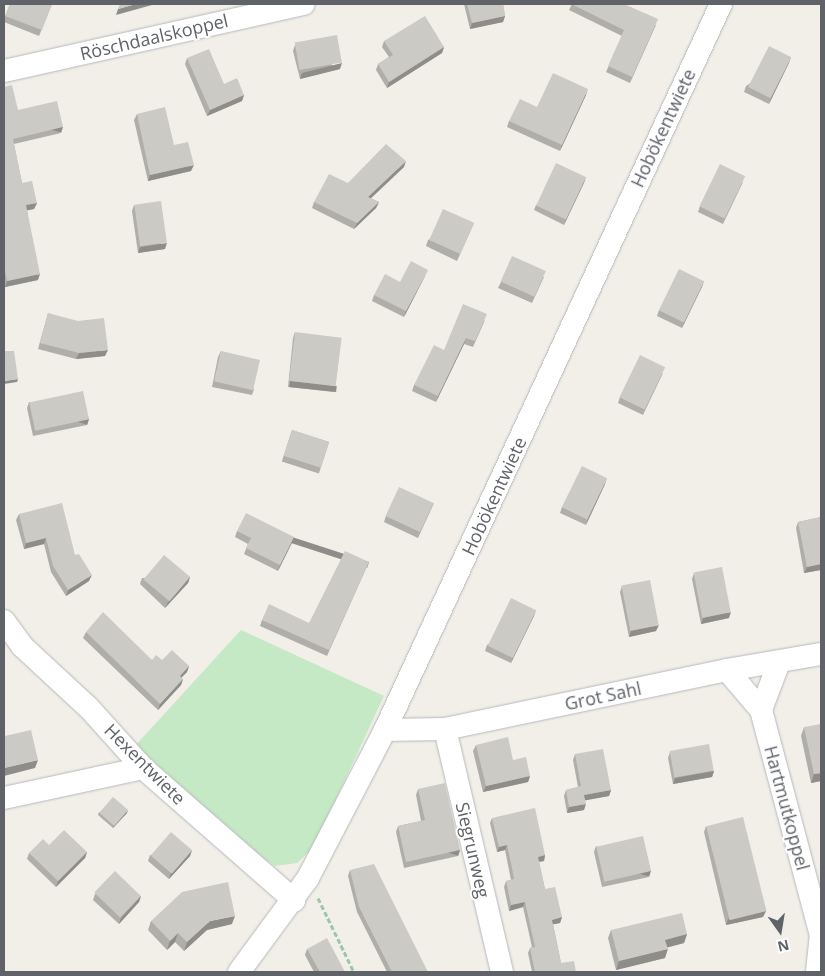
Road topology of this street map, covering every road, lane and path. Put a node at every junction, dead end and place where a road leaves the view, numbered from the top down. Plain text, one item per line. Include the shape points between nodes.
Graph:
1 (304, 4) edge
2 (721, 4) edge
3 (4, 71) edge
4 (4, 621) edge
5 (821, 654) edge
6 (779, 662) junction
7 (728, 670) junction
8 (761, 710) junction
9 (445, 728) junction
10 (385, 730) junction
11 (143, 768) junction
12 (4, 798) edge
13 (308, 878) junction
14 (294, 900) junction
15 (821, 936) edge
16 (240, 972) edge
17 (354, 972) edge
18 (502, 972) edge
19 (817, 972) edge

1 - 3 street, Röschdaalskoppel
2 - 10 street, Hobökentwiete
4 - 11 street, Hexentwiete via 22,646 90,708
5 - 6 street, Grot Sahl
6 - 7 street, Grot Sahl
6 - 8 street
7 - 8 street, Hartmutkoppel
7 - 9 street, Grot Sahl
8 - 15 street, Hartmutkoppel
9 - 10 street, Grot Sahl
9 - 18 street, Siegrunweg
10 - 13 street, Hobökentwiete
11 - 12 street
11 - 14 street, Hexentwiete
13 - 14 street, Hobökentwiete
13 - 17 path
14 - 16 street, Hobökentwiete
15 - 19 street, Hartmutkoppel

